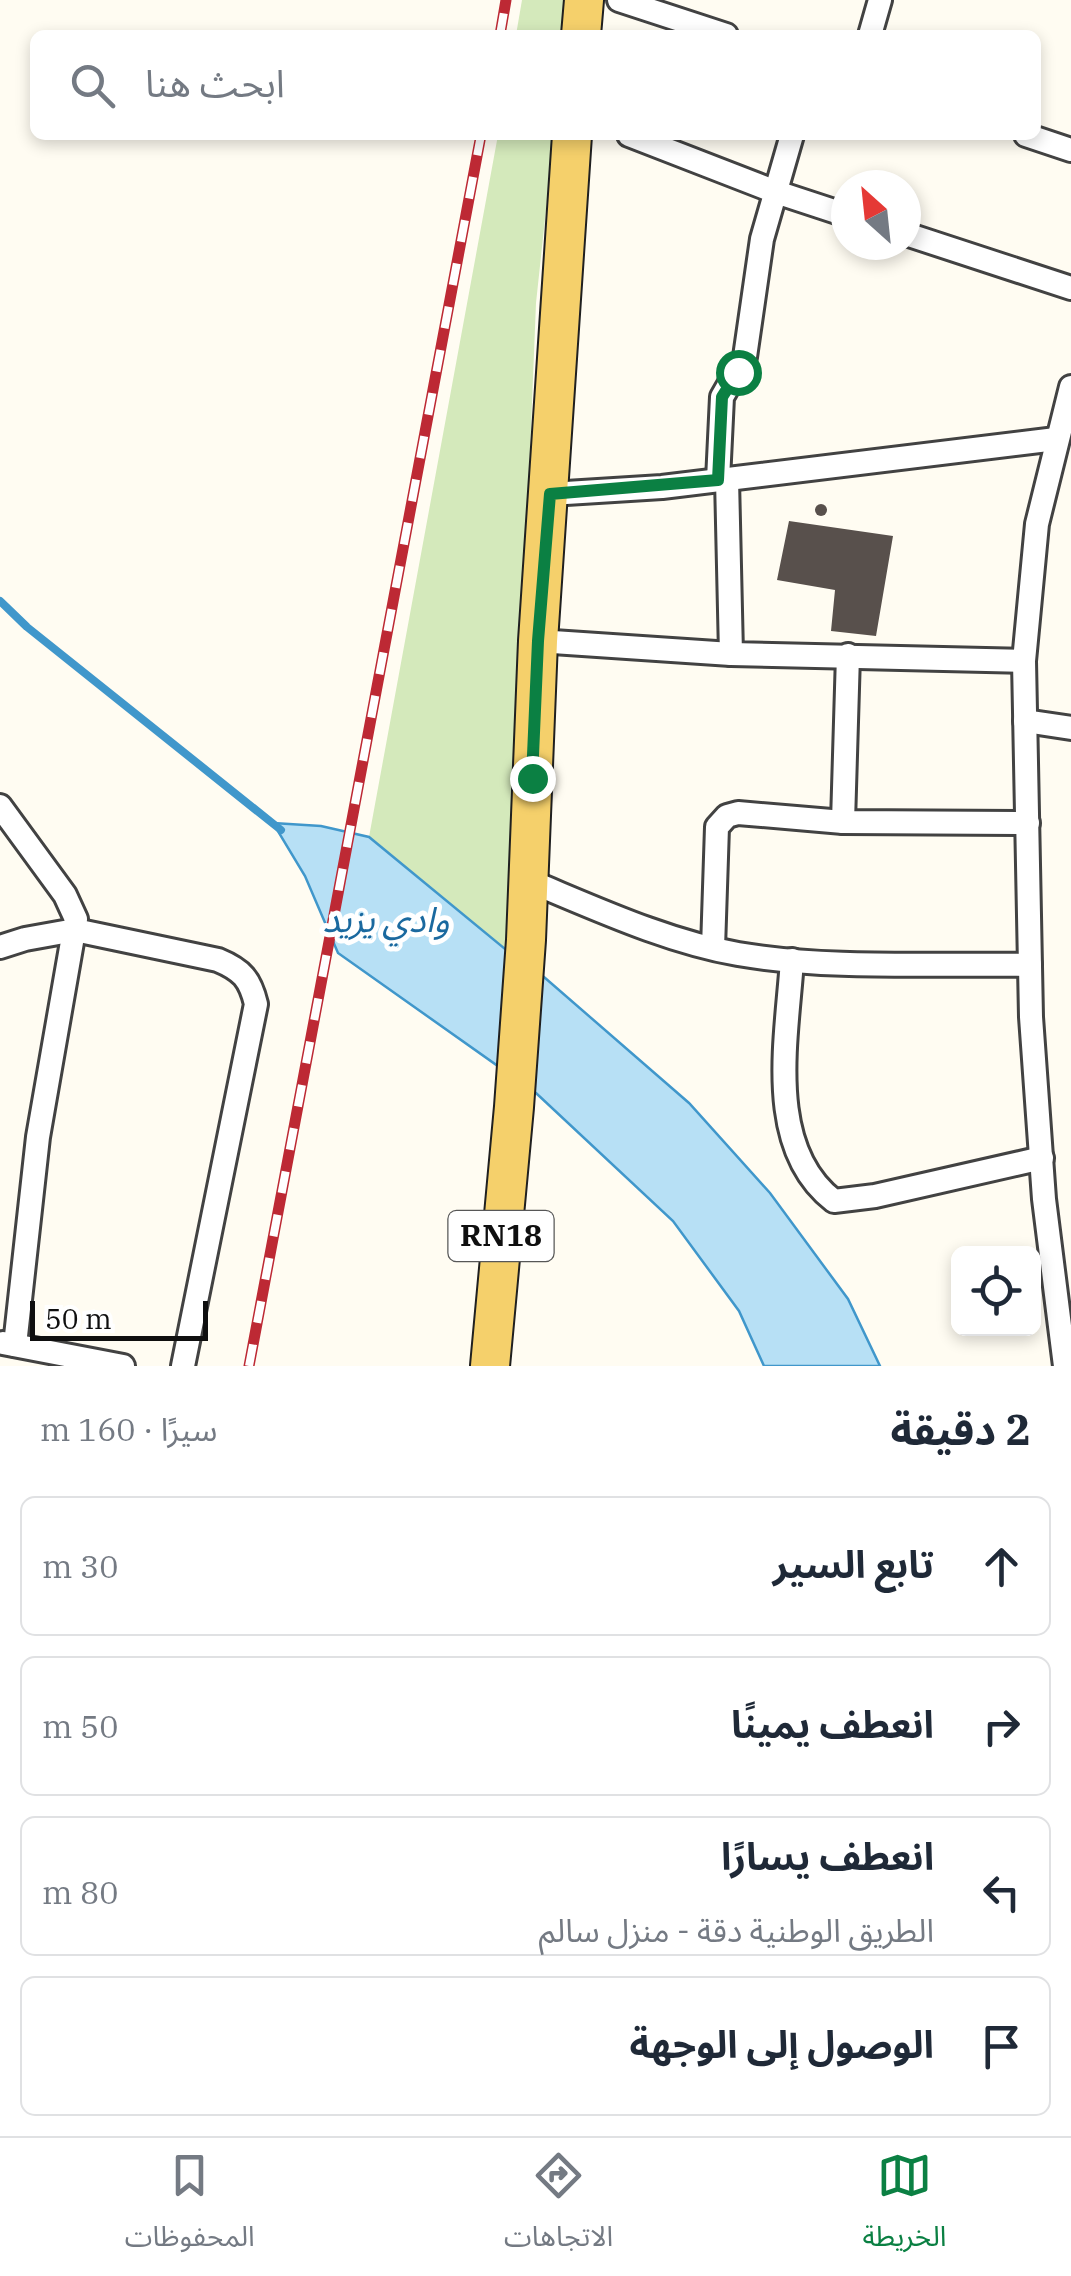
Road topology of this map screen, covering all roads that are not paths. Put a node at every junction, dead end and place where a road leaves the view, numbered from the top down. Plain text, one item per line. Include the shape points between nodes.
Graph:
1 (584, 0) edge
2 (619, 0) edge
3 (880, 0) edge
4 (581, 30) edge
5 (711, 30) edge
6 (871, 30) edge
7 (572, 140) edge
8 (642, 140) edge
9 (791, 140) edge
10 (1041, 140) edge
11 (1071, 150) edge
12 (776, 192) junction
13 (831, 210) edge
14 (921, 239) edge
15 (1071, 288) edge
16 (1071, 387) edge
17 (1056, 438) junction
18 (723, 480) junction
19 (550, 494) junction
20 (538, 641) junction
21 (730, 654) junction
22 (848, 655) junction
23 (1024, 661) junction
24 (1025, 721) junction
25 (1071, 728) edge
26 (0, 806) edge
27 (843, 822) junction
28 (1028, 823) junction
29 (528, 880) junction
30 (75, 930) junction
31 (0, 947) edge
32 (713, 948) junction
33 (792, 960) junction
34 (1030, 965) junction
35 (1042, 1158) junction
36 (8, 1344) edge
37 (122, 1366) edge
38 (183, 1366) edge
39 (490, 1366) edge
40 (1065, 1366) edge

1 - 4 main road
2 - 5 street
3 - 6 street
7 - 19 main road, RN18
8 - 12 street
9 - 12 street
10 - 11 street
12 - 13 street
12 - 18 street via 745,357 722,397
14 - 15 street
16 - 17 street
17 - 18 street
17 - 23 street via 1037,524
18 - 19 street
18 - 21 street
19 - 20 main road, RN18
20 - 21 street
20 - 29 main road, RN18
21 - 22 street
22 - 23 street
22 - 27 street
23 - 24 street
24 - 25 street
24 - 28 street
26 - 30 street via 73,907
27 - 28 street
27 - 32 street via 726,816 717,828
28 - 34 street
29 - 32 street
29 - 39 main road, RN18
30 - 31 street
30 - 36 street
30 - 38 street via 218,960 240,969 256,1004
32 - 33 street
33 - 34 street
33 - 35 street via 786,1107 799,1156 815,1186 834,1202
34 - 35 street
35 - 40 street
36 - 37 street

